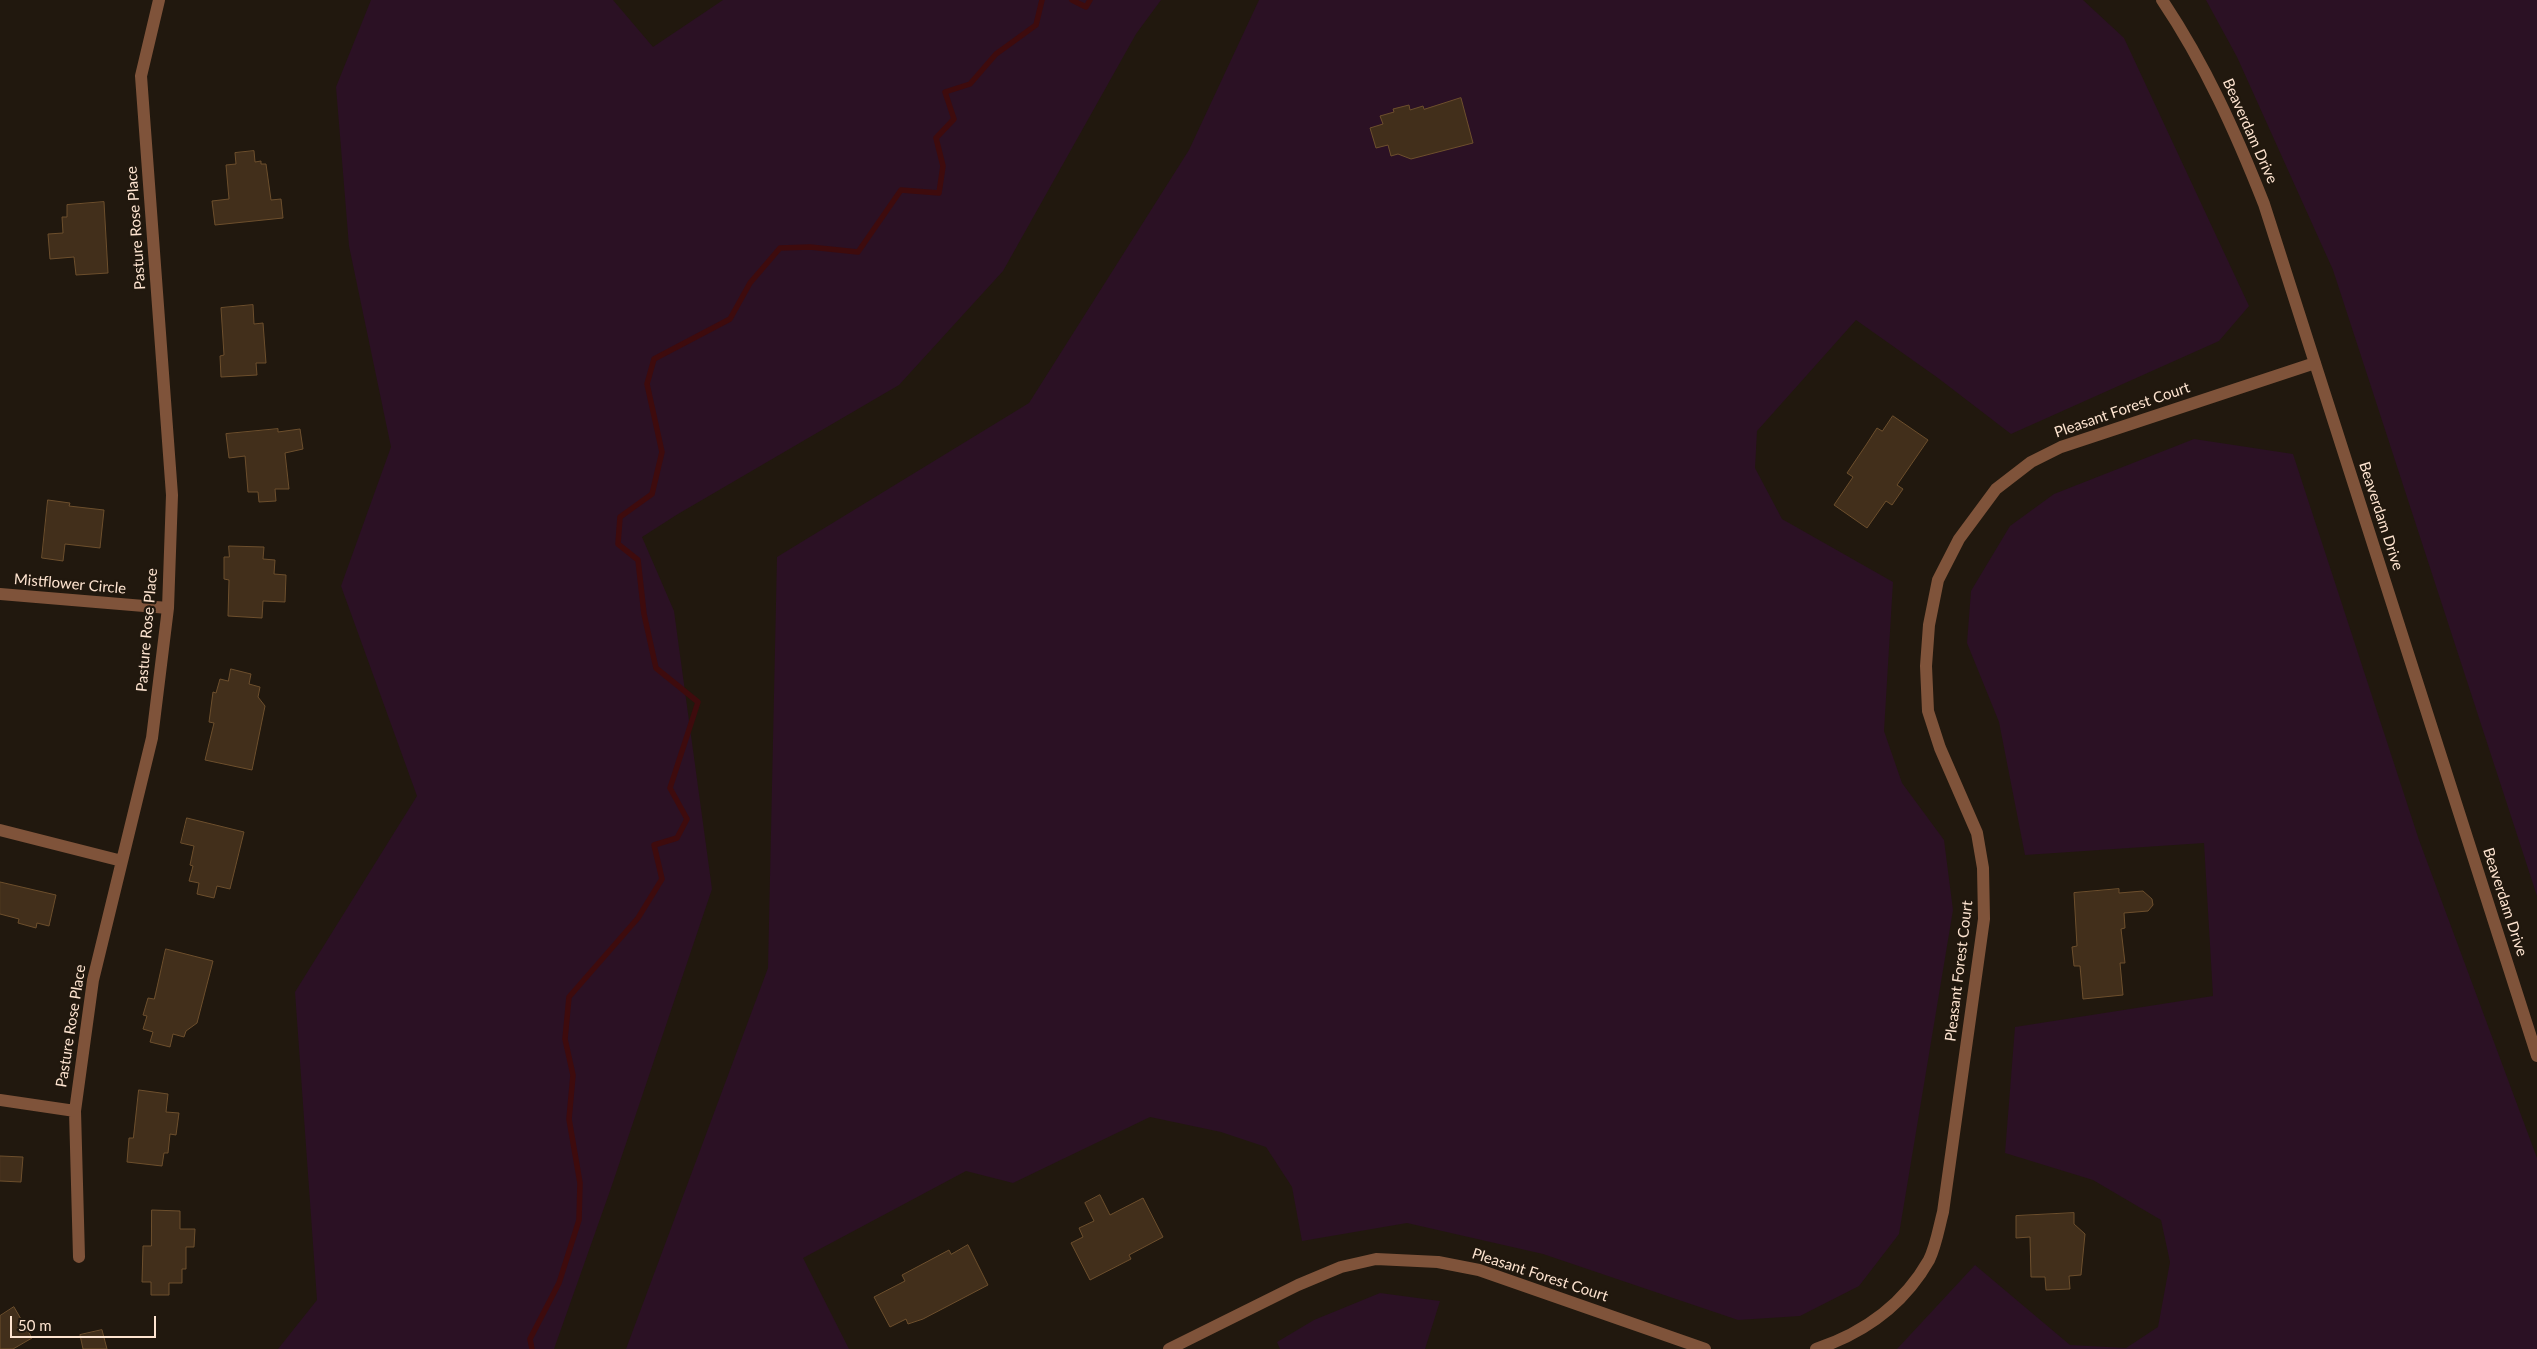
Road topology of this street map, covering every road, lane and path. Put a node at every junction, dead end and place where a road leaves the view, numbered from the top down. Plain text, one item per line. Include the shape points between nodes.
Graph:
1 (159, 0) edge
2 (2162, 0) edge
3 (2315, 363) junction
4 (0, 594) edge
5 (168, 608) junction
6 (0, 830) edge
7 (122, 861) junction
8 (2537, 1056) edge
9 (0, 1100) edge
10 (75, 1111) junction
11 (79, 1257) dead end
12 (1169, 1349) edge
13 (1705, 1349) edge
14 (1816, 1349) edge

1 - 5 street, Pasture Rose Place via 141,76 172,495
2 - 3 street, Beaverdam Drive via 2187,37 2235,131 2264,204
3 - 8 street, Beaverdam Drive
3 - 14 street, Pleasant Forest Court via 2061,447 2031,462 1996,489 1954,547 1938,580 1929,625 1926,666 1928,710 1940,748 1977,833 1983,868 1984,919 1943,1212 1929,1259 1901,1297 1877,1321 1842,1340
4 - 5 street, Mistflower Circle
5 - 7 street, Pasture Rose Place via 152,738
6 - 7 street
7 - 10 street, Pasture Rose Place via 93,980
9 - 10 street
10 - 11 street, Pasture Rose Place
12 - 13 street, Pleasant Forest Court via 1298,1285 1341,1267 1376,1259 1438,1262 1479,1270

